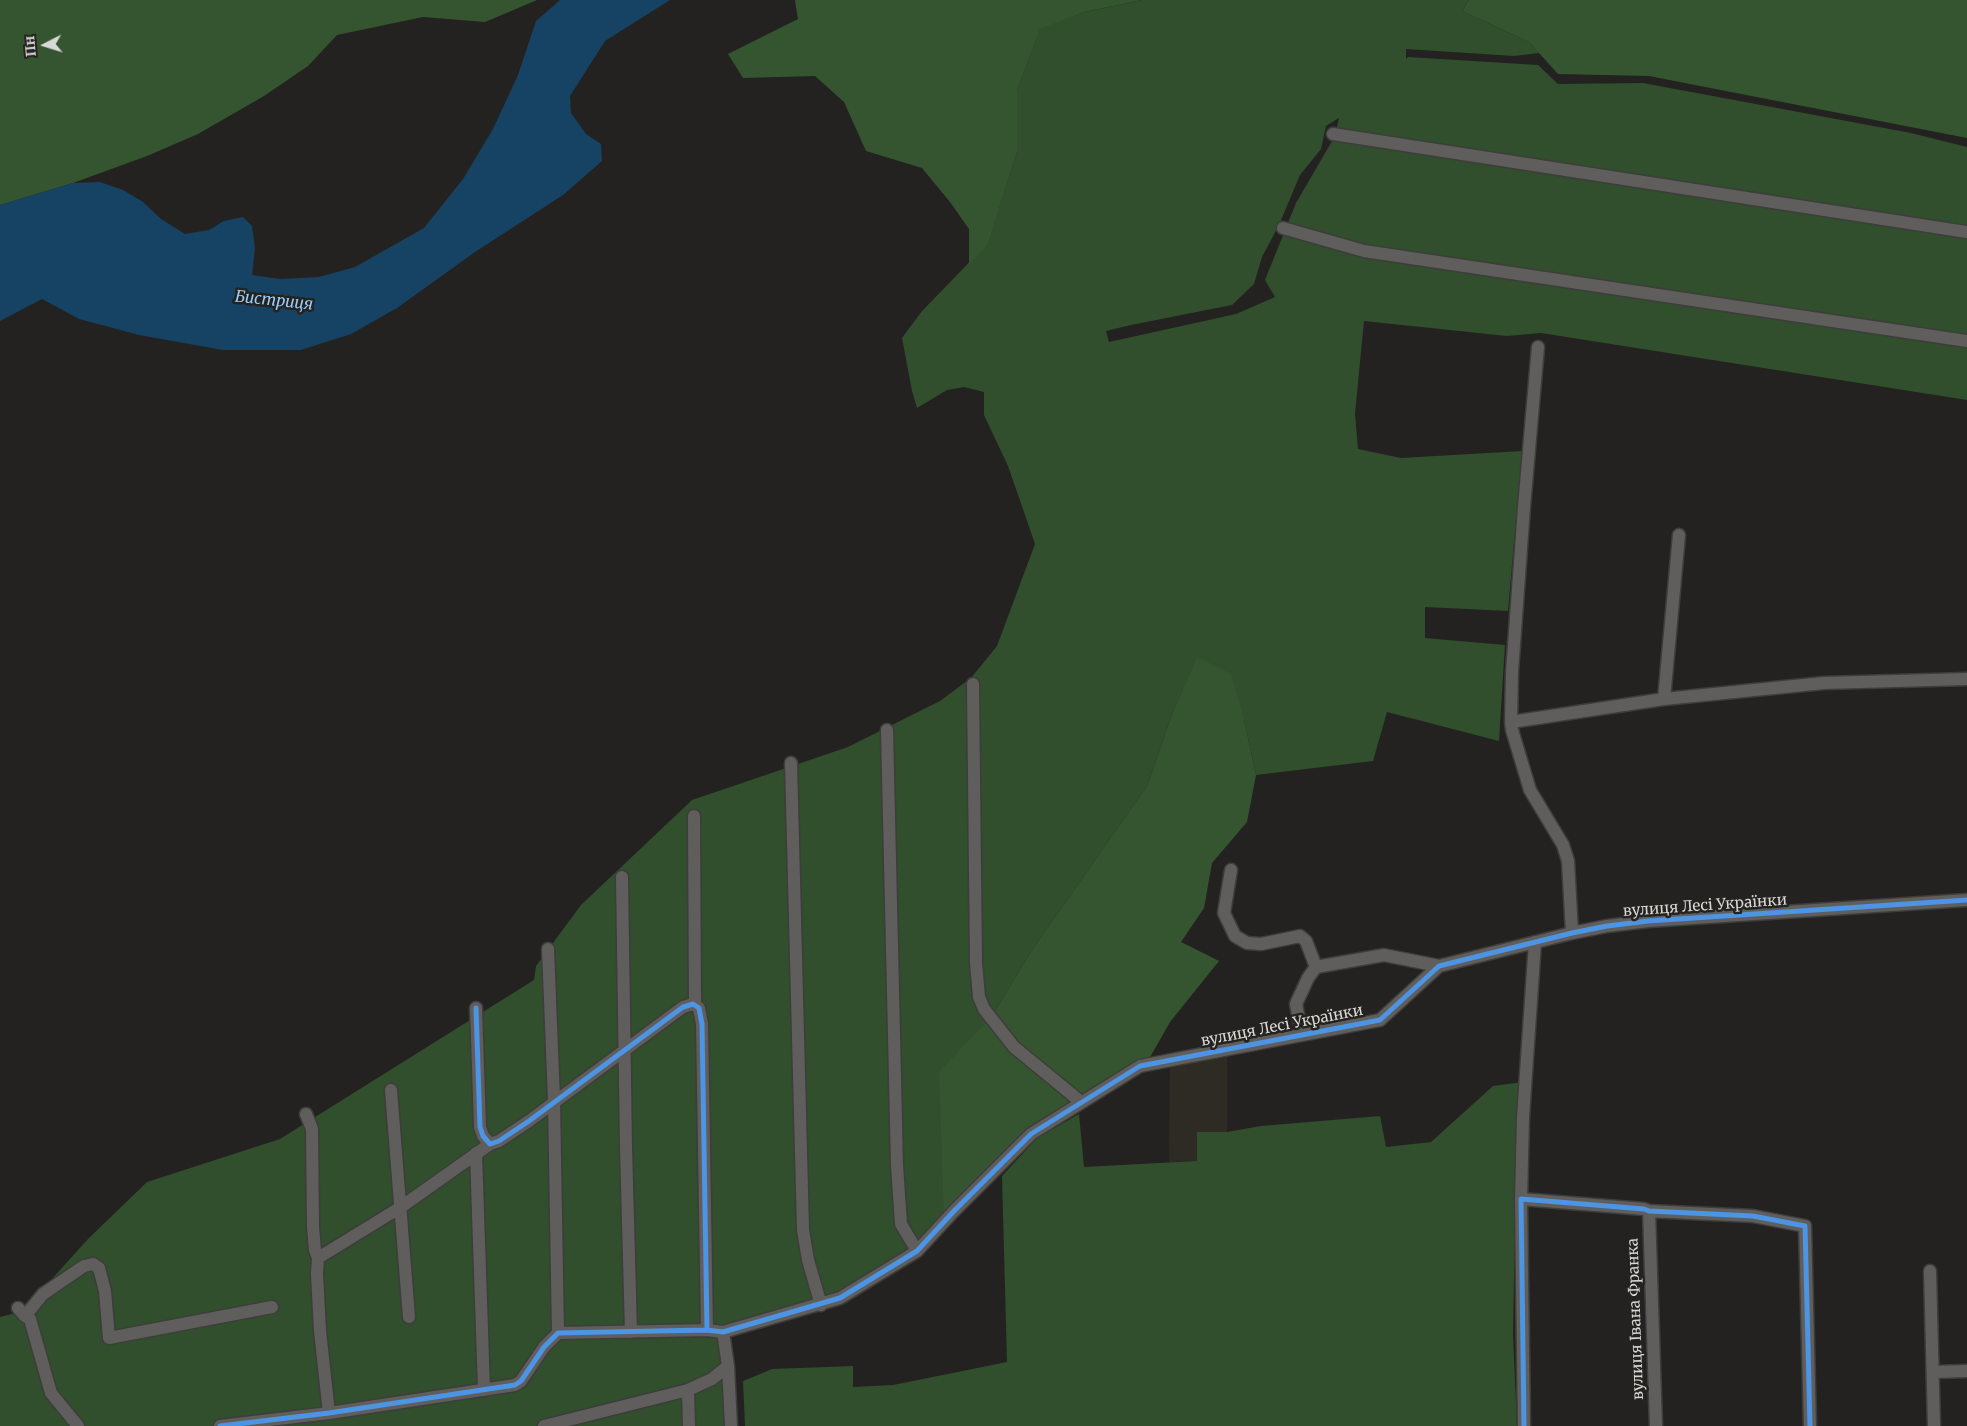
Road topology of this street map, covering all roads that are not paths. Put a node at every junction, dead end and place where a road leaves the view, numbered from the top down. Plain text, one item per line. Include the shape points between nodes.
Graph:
1 (1333, 134) dead end
2 (1283, 228) dead end
3 (1967, 232) edge
4 (1967, 342) edge
5 (1538, 347) dead end
6 (1679, 535) dead end
7 (1967, 679) edge
8 (972, 684) dead end
9 (1664, 699) junction
10 (1511, 722) junction
11 (887, 730) dead end
12 (791, 763) dead end
13 (694, 816) dead end
14 (1231, 870) dead end
15 (622, 877) dead end
16 (1967, 900) edge
17 (1572, 933) junction
18 (1535, 942) junction
19 (548, 949) dead end
20 (1439, 966) junction
21 (1316, 967) junction
22 (695, 1005) junction
23 (476, 1008) dead end
24 (1302, 1035) junction
25 (626, 1048) junction
26 (391, 1090) dead end
27 (554, 1100) junction
28 (1081, 1102) junction
29 (306, 1114) dead end
30 (490, 1144) junction
31 (476, 1153) junction
32 (1521, 1199) junction
33 (401, 1207) junction
34 (1649, 1211) junction
35 (917, 1251) junction
36 (318, 1258) junction
37 (1930, 1271) dead end
38 (822, 1305) junction
39 (272, 1307) dead end
40 (410, 1317) dead end
41 (707, 1330) junction
42 (631, 1332) junction
43 (723, 1332) junction
44 (558, 1333) junction
45 (728, 1366) junction
46 (1967, 1371) edge
47 (1933, 1372) junction
48 (484, 1390) junction
49 (688, 1390) junction
50 (329, 1413) junction
51 (78, 1426) edge
52 (220, 1426) edge
53 (544, 1426) edge
54 (689, 1426) edge
55 (731, 1426) edge
56 (1524, 1426) edge
57 (1656, 1426) edge
58 (1810, 1426) edge
59 (1934, 1426) edge

1 - 3 street
2 - 4 street via 1364,250
5 - 10 street via 1512,672
6 - 9 street
7 - 9 street via 1824,683
8 - 28 street via 979,997 984,1009 1014,1047
9 - 10 street
10 - 17 street via 1530,790 1563,845 1568,861
11 - 35 street via 897,1165 902,1224
12 - 38 street via 803,1230 808,1260
13 - 22 street
14 - 21 street via 1224,913 1235,936 1247,943 1261,944 1300,936 1306,941
15 - 25 street
16 - 17 street, вулиця Лесі Українки via 1648,921
17 - 18 street, вулиця Лесі Українки
18 - 20 street, вулиця Лесі Українки
18 - 32 street
19 - 27 street
20 - 21 street via 1384,955
20 - 24 street, вулиця Лесі Українки via 1380,1020
21 - 24 street via 1296,1004
22 - 25 street via 683,1007
22 - 41 street via 701,1012 702,1024
23 - 30 street via 480,1127
24 - 28 street, вулиця Лесі Українки via 1149,1063
25 - 27 street
25 - 42 street
26 - 33 street
27 - 30 street via 499,1141
27 - 44 street
28 - 35 street, вулиця Лесі Українки via 1031,1134
29 - 36 street via 312,1129 313,1227
30 - 31 street
31 - 33 street
31 - 48 street
32 - 34 street
32 - 56 street
33 - 36 street
33 - 40 street
34 - 57 street, вулиця Івана Франка
34 - 58 street via 1753,1216 1805,1226
35 - 38 street, вулиця Лесі Українки via 840,1298
36 - 50 street via 320,1331
37 - 47 street
38 - 43 street, вулиця Лесі Українки
39 - 51 street via 108,1338 105,1291 99,1268 92,1264 84,1266 22,1312 30,1319 52,1393
41 - 42 street
41 - 43 street
42 - 44 street
43 - 45 street
44 - 48 street via 544,1347 521,1381
45 - 49 street via 712,1379
45 - 55 street
46 - 47 street
47 - 59 street
48 - 50 street
49 - 53 street
49 - 54 street
50 - 52 street

